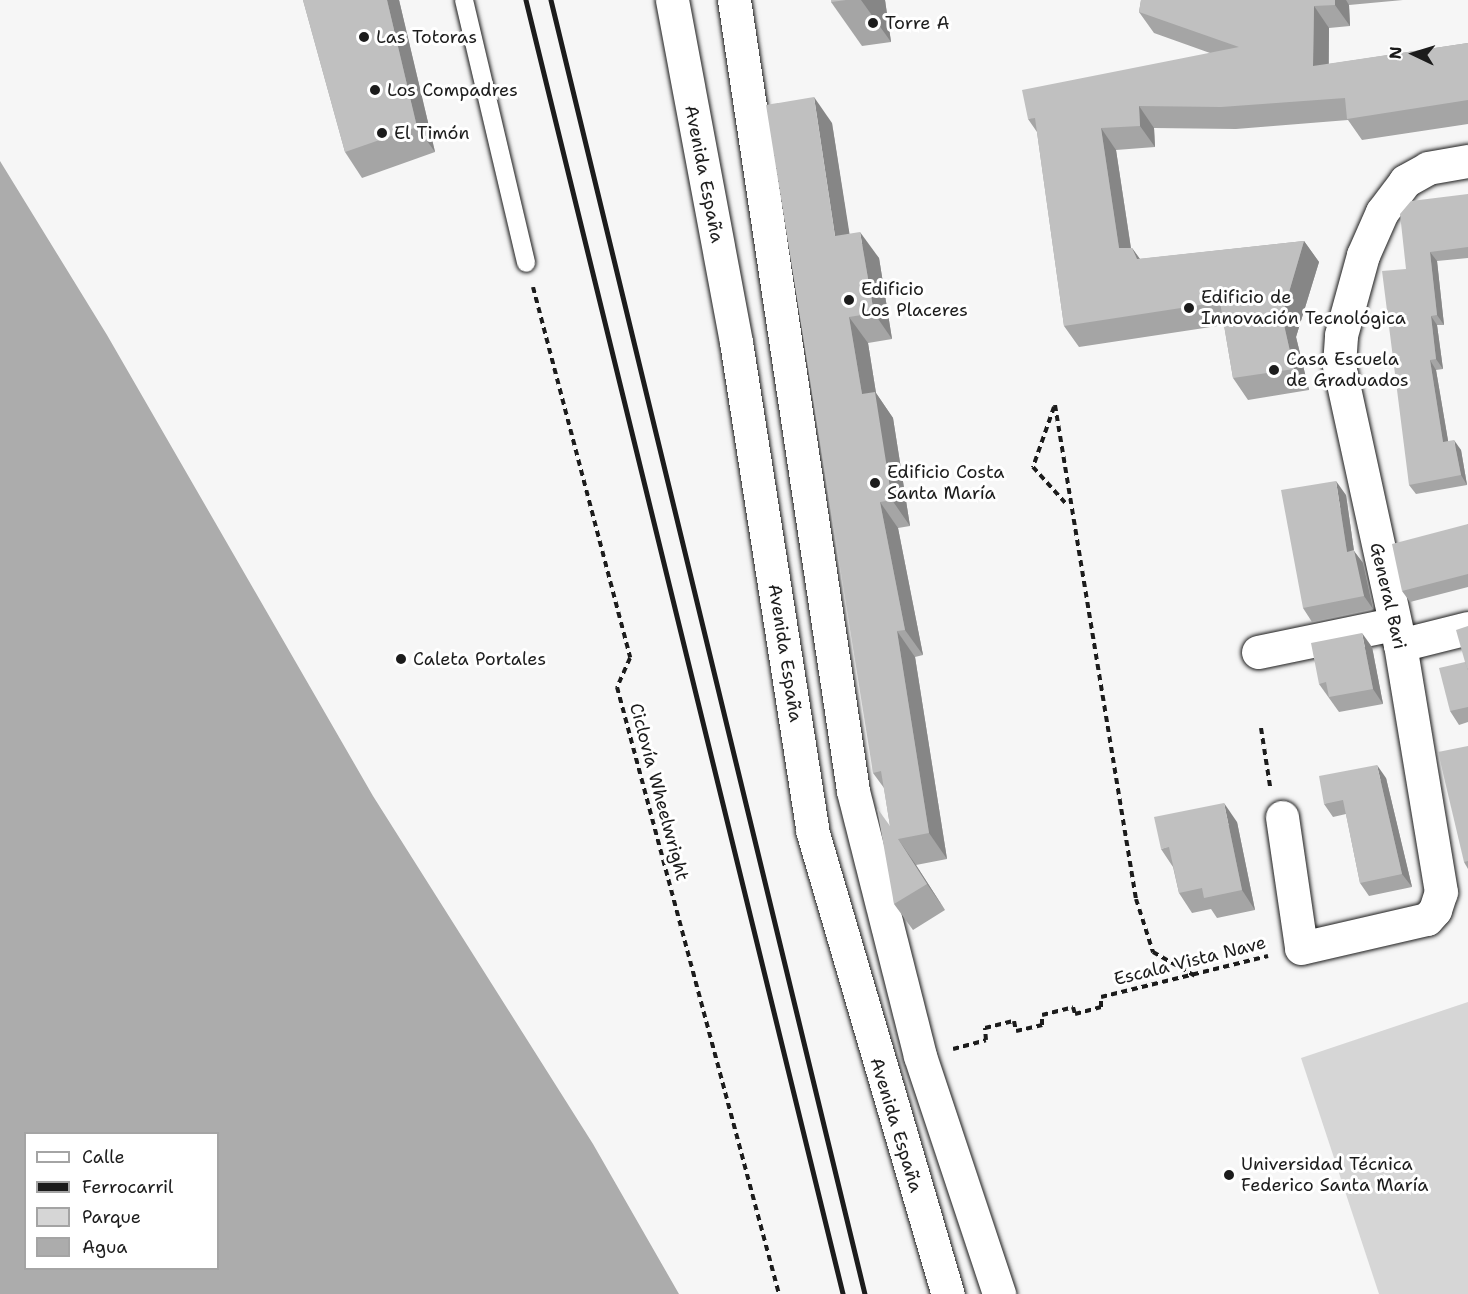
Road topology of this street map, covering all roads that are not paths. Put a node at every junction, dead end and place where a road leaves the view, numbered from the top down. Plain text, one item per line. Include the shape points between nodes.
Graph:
1 (464, 0) edge
2 (672, 0) edge
3 (734, 0) edge
4 (1468, 161) edge
5 (526, 263) road end
6 (1468, 628) edge
7 (1397, 635) junction
8 (1258, 652) dead end
9 (1282, 818) road end
10 (948, 1294) edge
11 (999, 1294) edge

1 - 5 lane
2 - 10 main road, Avenida España via 735,342 812,830
3 - 11 main road via 853,791 920,1056
4 - 7 main road, General Bari via 1428,168 1405,181 1382,212 1362,255 1341,336 1339,365
6 - 7 main road
7 - 8 main road
7 - 9 main road, General Bari via 1440,892 1435,910 1427,920 1300,948

